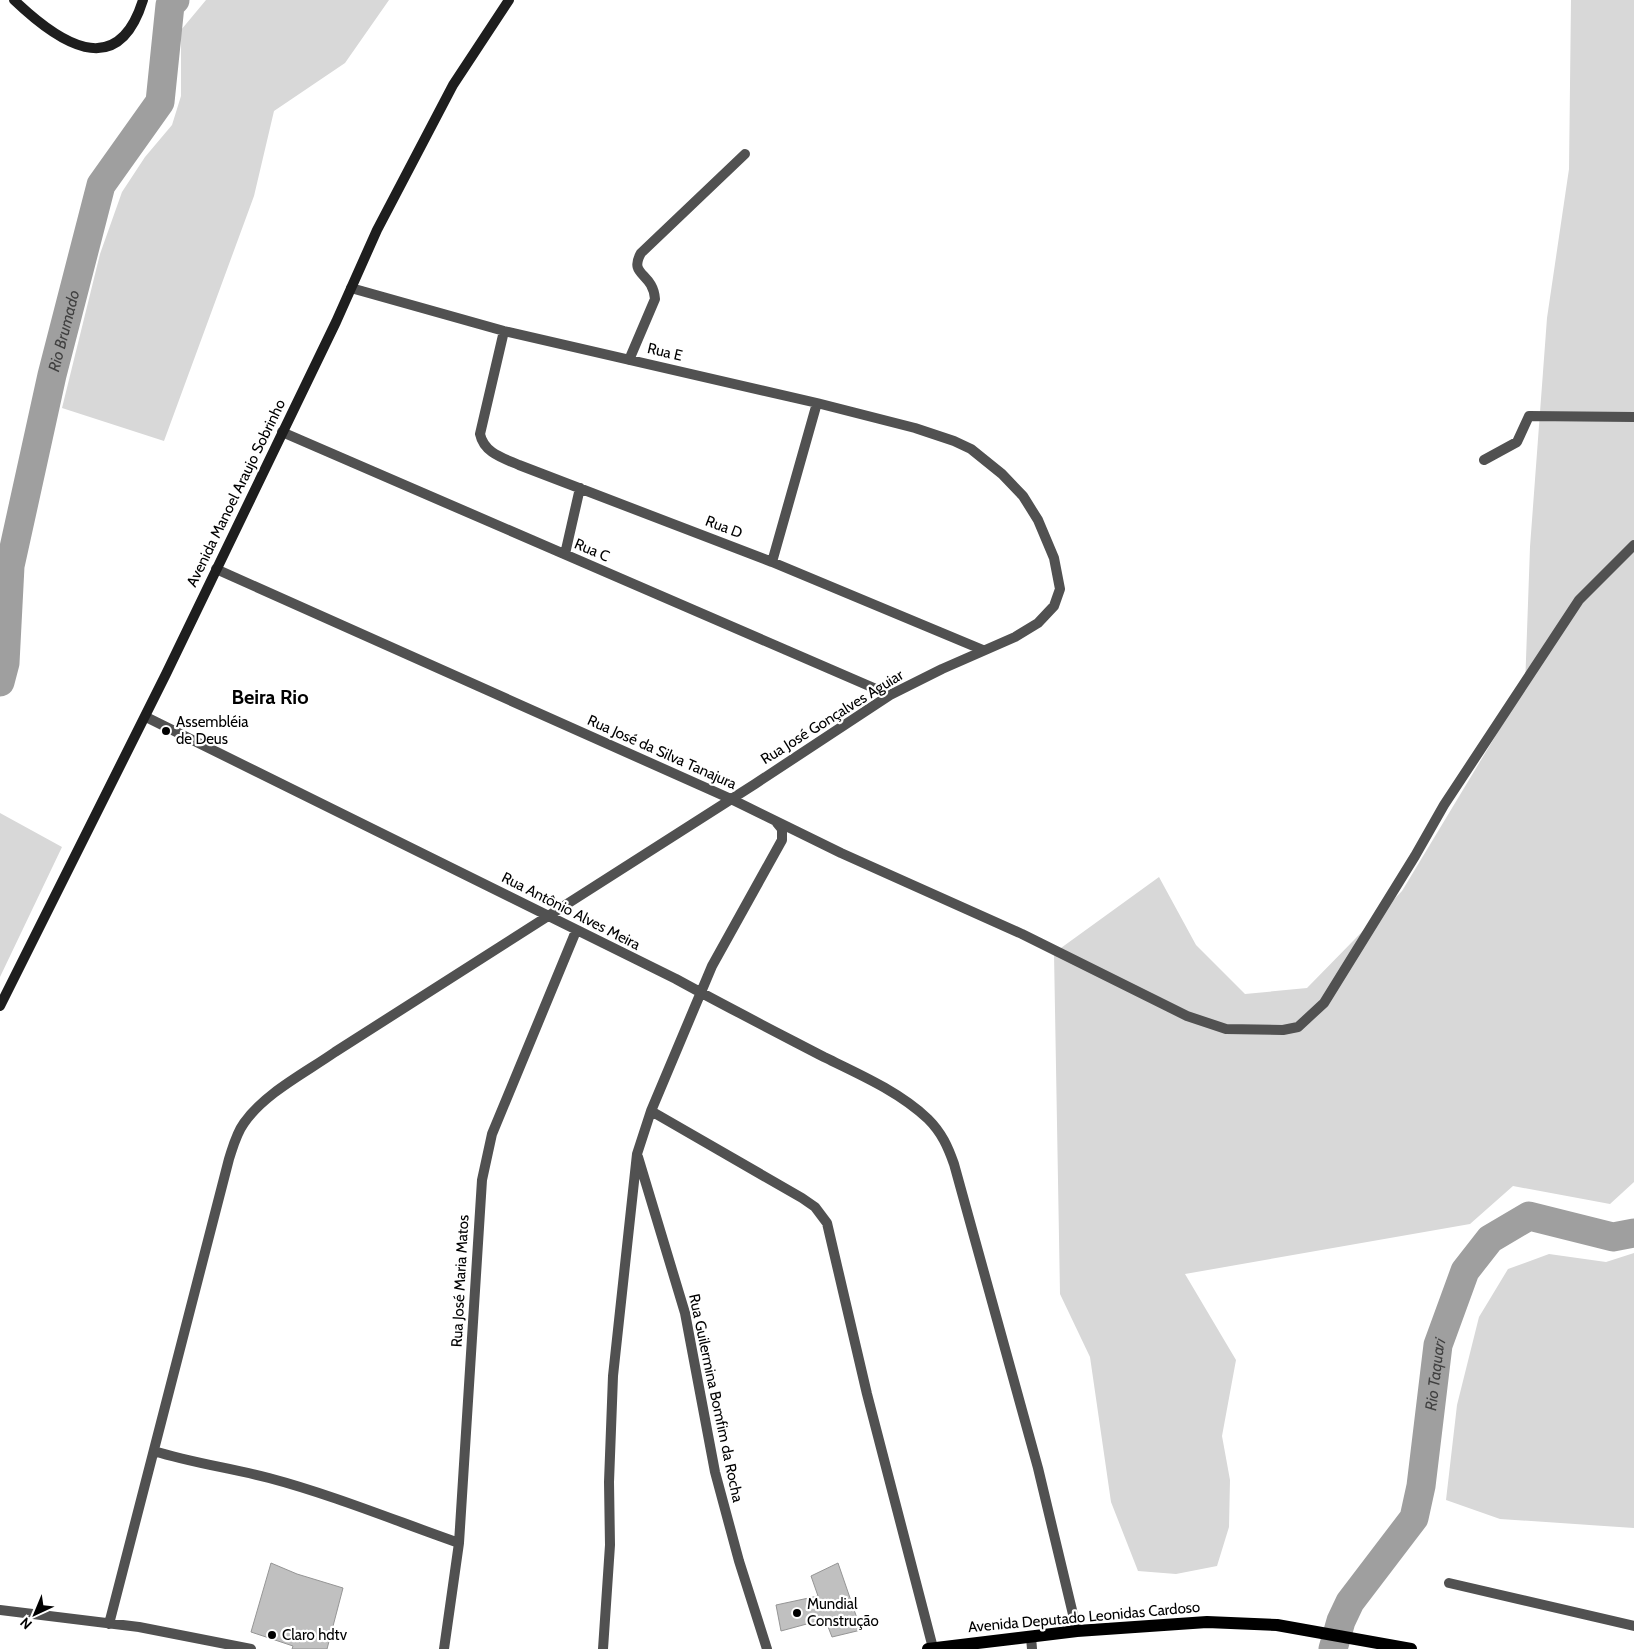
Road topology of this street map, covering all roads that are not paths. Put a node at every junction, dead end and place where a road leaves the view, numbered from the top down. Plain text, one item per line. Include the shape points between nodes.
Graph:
1 (14, 0) edge
2 (143, 0) edge
3 (509, 0) edge
4 (745, 154) dead end
5 (351, 288) junction
6 (504, 331) junction
7 (629, 360) junction
8 (817, 403) junction
9 (1634, 417) edge
10 (282, 432) junction
11 (971, 450) joint
12 (1484, 460) dead end
13 (580, 488) junction
14 (1634, 545) edge
15 (565, 554) junction
16 (772, 562) junction
17 (216, 569) junction
18 (983, 650) junction
19 (890, 695) junction
20 (146, 717) junction
21 (732, 799) junction
22 (777, 823) junction
23 (546, 916) junction
24 (576, 931) junction
25 (700, 993) junction
26 (0, 1006) edge
27 (651, 1111) junction
28 (636, 1154) junction
29 (154, 1451) junction
30 (459, 1543) junction
31 (1449, 1583) dead end
32 (0, 1610) edge
33 (110, 1624) junction
34 (1634, 1626) edge
35 (1077, 1631) junction
36 (1032, 1643) edge
37 (932, 1648) edge
38 (251, 1649) edge
39 (444, 1649) edge
40 (603, 1649) edge
41 (767, 1649) edge
42 (928, 1649) edge
43 (1412, 1649) edge

1 - 2 street via 54,34 96,49 120,41 131,27
3 - 5 street, Avenida Manoel Araujo Sobrinho via 453,85
4 - 7 street via 636,261 640,272 654,288 655,299
5 - 6 street, Rua E
5 - 10 street, Avenida Manoel Araujo Sobrinho
6 - 7 street, Rua E
6 - 13 street, Rua D via 480,434 482,441 489,451
7 - 8 street, Rua E
8 - 11 street, Rua E via 915,428
8 - 16 street
9 - 12 street via 1529,416 1517,442
10 - 15 street, Rua C
10 - 17 street, Avenida Manoel Araujo Sobrinho
11 - 18 street, Rua José Gonçalves Aguiar via 1002,474 1038,520 1054,558 1060,589 1054,606 1038,623
13 - 15 street
13 - 16 street, Rua D
14 - 22 street, Rua José da Silva Tanajura via 1579,600 1444,805 1324,1003 1298,1028 1226,1029 1187,1016 965,907
15 - 19 street, Rua C
16 - 18 street, Rua D
17 - 20 street, Avenida Manoel Araujo Sobrinho
17 - 21 street, Rua José da Silva Tanajura
18 - 19 street, Rua José Gonçalves Aguiar
19 - 21 street, Rua José Gonçalves Aguiar
20 - 23 street, Rua Antônio Alves Meira via 401,841
20 - 26 street, Avenida Manoel Araujo Sobrinho
21 - 22 street, Rua José da Silva Tanajura
21 - 23 street, Rua José Gonçalves Aguiar
22 - 25 street via 782,829 782,840
23 - 24 street, Rua Antônio Alves Meira
23 - 29 street, Rua José Gonçalves Aguiar via 280,1089 244,1123 229,1159
24 - 25 street, Rua Antônio Alves Meira
24 - 30 street, Rua José Maria Matos via 492,1134 482,1180
25 - 27 street
25 - 35 street, Rua Antônio Alves Meira via 905,1101 928,1118 944,1137 1038,1468
27 - 28 street
27 - 37 street via 802,1198 827,1223
28 - 40 street via 613,1376 610,1545
28 - 41 street, Rua Guilermina Bomfim da Rocha via 685,1313 715,1472
29 - 30 street via 268,1477
29 - 33 street, Rua José Gonçalves Aguiar
30 - 39 street, Rua José Maria Matos
31 - 34 street
32 - 33 street
33 - 38 street
35 - 36 main road, Avenida Deputado Leonidas Cardoso
35 - 43 main road, Avenida Deputado Leonidas Cardoso via 1207,1622 1269,1625
36 - 37 main road, Avenida Deputado Leonidas Cardoso
37 - 42 main road, Avenida Deputado Leonidas Cardoso

